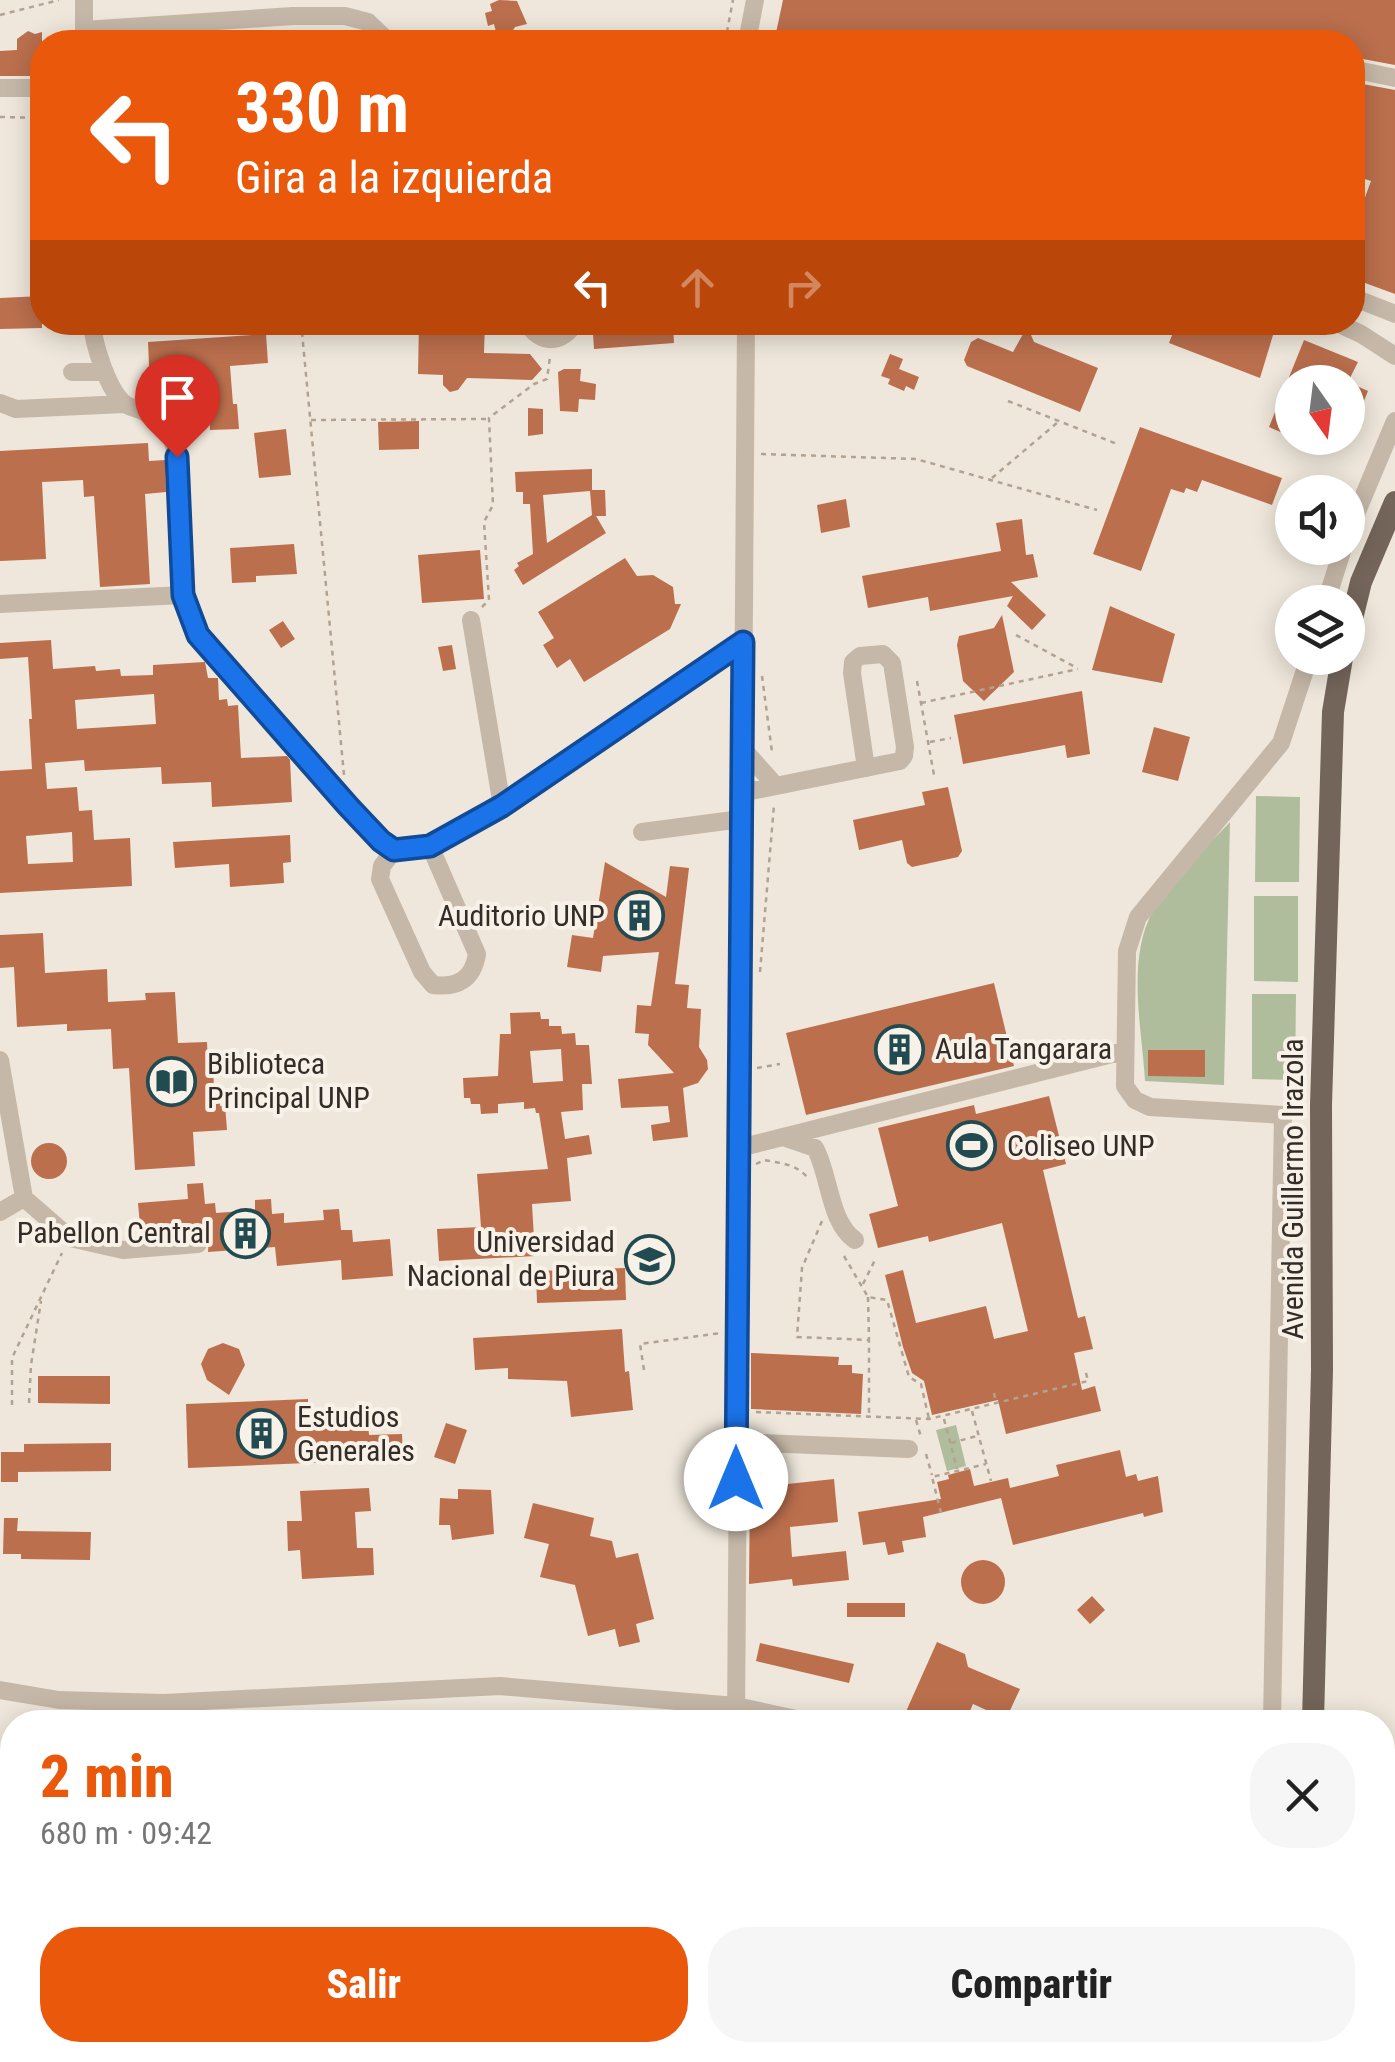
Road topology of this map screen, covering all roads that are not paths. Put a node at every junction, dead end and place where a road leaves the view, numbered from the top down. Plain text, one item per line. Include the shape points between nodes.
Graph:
1 (84, 0) edge
2 (755, 0) edge
3 (292, 8) edge
4 (84, 30) edge
5 (129, 30) edge
6 (376, 30) edge
7 (750, 30) edge
8 (1365, 72) edge
9 (1395, 78) edge
10 (0, 88) edge
11 (30, 88) edge
12 (1365, 302) edge
13 (1395, 314) edge
14 (92, 335) edge
15 (535, 335) edge
16 (567, 335) edge
17 (746, 335) edge
18 (1364, 335) edge
19 (1395, 356) edge
20 (72, 372) dead end
21 (105, 372) junction
22 (0, 404) edge
23 (124, 404) junction
24 (1395, 421) edge
25 (1365, 492) edge
26 (1395, 502) edge
27 (1360, 585) edge
28 (183, 595) junction
29 (0, 604) edge
30 (471, 620) road end
31 (743, 642) junction
32 (1303, 675) edge
33 (1339, 675) edge
34 (742, 748) junction
35 (866, 768) junction
36 (776, 786) junction
37 (741, 793) junction
38 (502, 806) junction
39 (741, 819) junction
40 (642, 832) dead end
41 (430, 846) junction
42 (394, 850) junction
43 (1124, 1051) junction
44 (0, 1060) edge
45 (780, 1138) junction
46 (738, 1148) junction
47 (24, 1198) junction
48 (0, 1212) edge
49 (198, 1244) dead end
50 (849, 1246) road end
51 (736, 1442) junction
52 (909, 1449) dead end
53 (0, 1690) edge
54 (702, 1710) edge
55 (736, 1710) edge
56 (1272, 1710) edge
57 (1314, 1710) edge

1 - 4 lane
2 - 7 lane
3 - 5 lane
3 - 6 lane via 368,22
8 - 9 lane
10 - 11 lane
12 - 13 lane
14 - 21 lane
15 - 16 lane
17 - 31 lane
18 - 19 lane
20 - 21 lane
21 - 23 lane
22 - 23 lane
23 - 28 lane via 158,418 173,436
24 - 25 lane
26 - 27 main road
28 - 29 lane
28 - 42 lane via 198,635
30 - 38 lane
31 - 34 lane
31 - 38 lane
32 - 43 lane via 1281,743 1138,918 1127,951
33 - 57 main road, Avenida Guillermo Irazola via 1332,712 1321,1105
34 - 36 lane
34 - 37 lane
35 - 35 lane via 904,756 892,664 883,654 853,662
35 - 36 lane
36 - 37 lane
37 - 39 lane
38 - 41 lane
39 - 40 lane
39 - 46 lane
41 - 42 lane
41 - 42 lane via 477,954 475,969 448,987 433,986 422,972 380,879
43 - 45 lane
43 - 56 lane via 1125,1086 1150,1107 1283,1115
44 - 47 lane
45 - 46 lane
45 - 50 lane via 815,1148
46 - 51 lane
47 - 48 lane
47 - 49 lane via 70,1238 124,1250
51 - 52 lane
51 - 55 lane
53 - 54 lane via 59,1700 164,1703 500,1686

